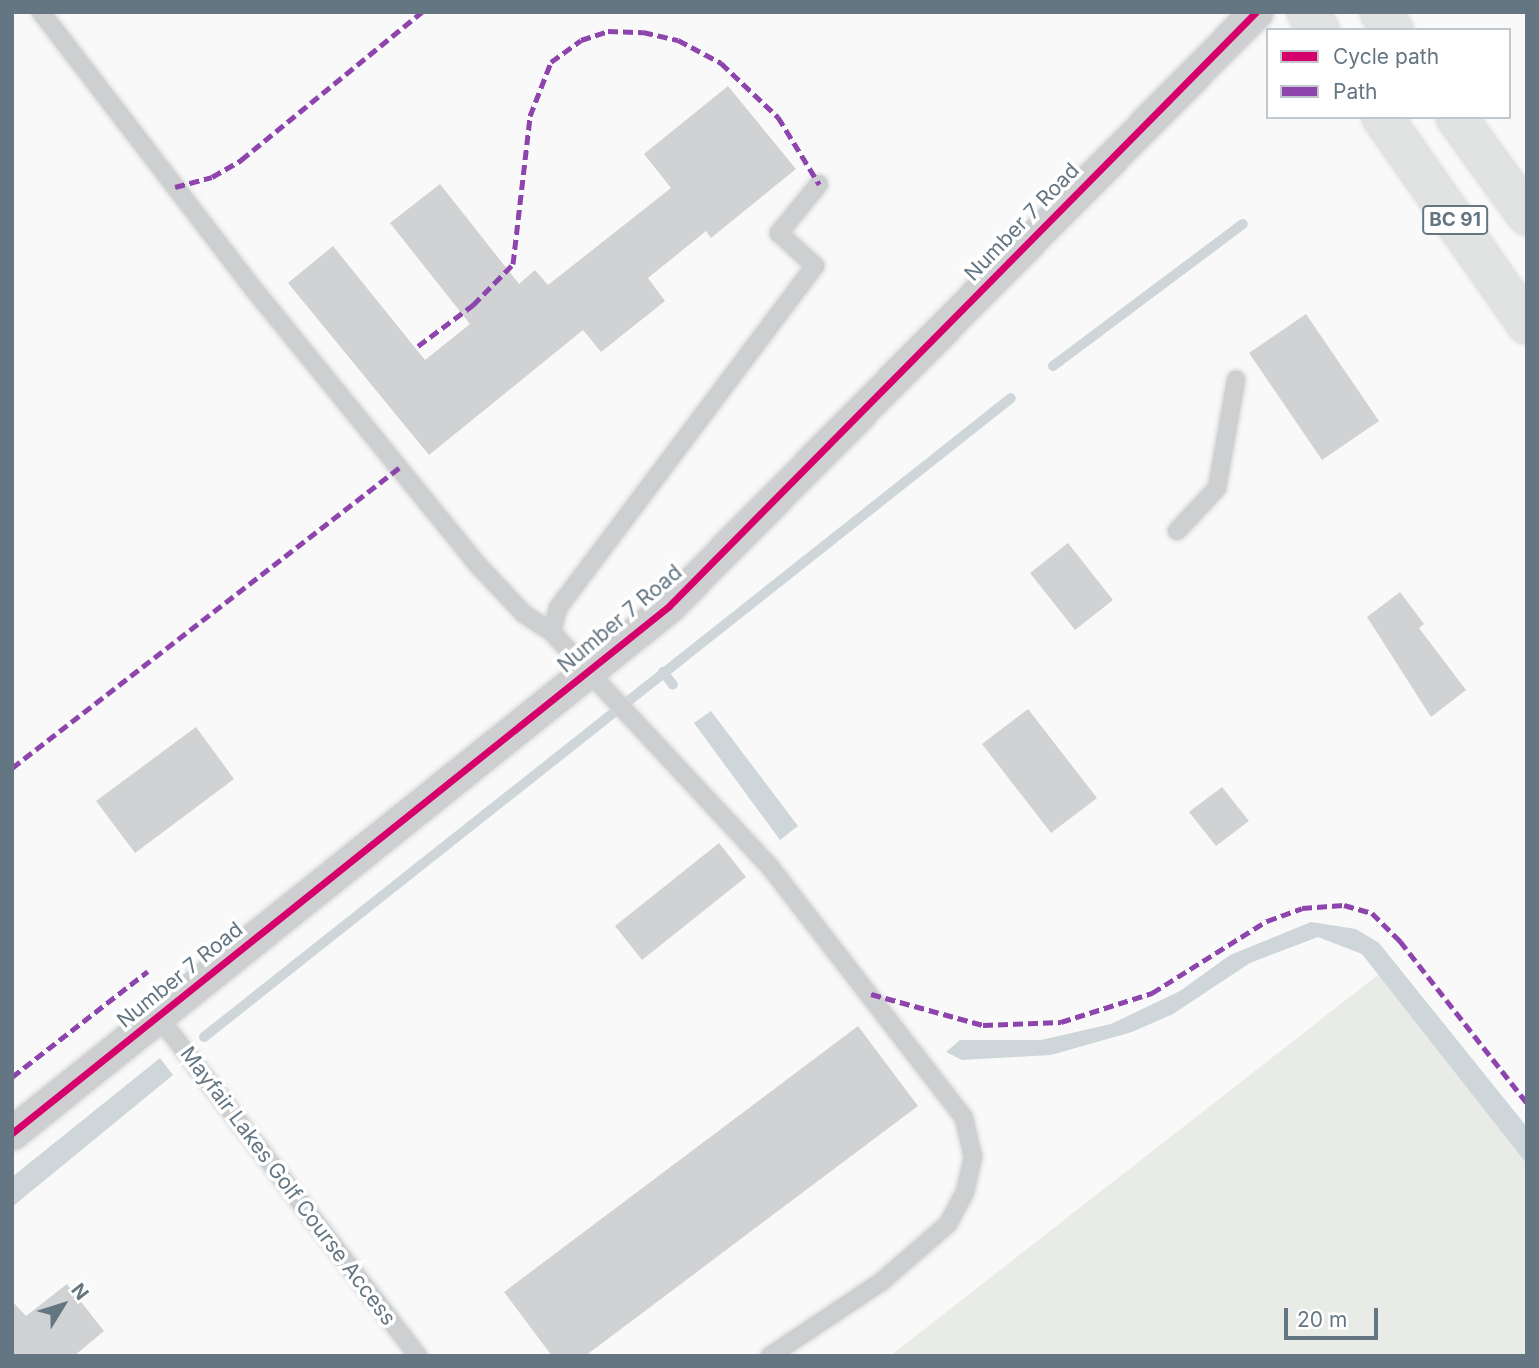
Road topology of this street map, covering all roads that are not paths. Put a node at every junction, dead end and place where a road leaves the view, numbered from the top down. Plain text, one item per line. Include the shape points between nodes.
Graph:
1 (41, 12) edge
2 (1256, 12) edge
3 (1307, 12) edge
4 (1380, 12) edge
5 (1318, 28) edge
6 (1392, 28) edge
7 (1383, 119) edge
8 (1457, 119) edge
9 (819, 184) dead end
10 (1527, 215) edge
11 (1527, 324) edge
12 (1236, 380) dead end
13 (1177, 531) dead end
14 (552, 632) junction
15 (601, 680) junction
16 (158, 1016) junction
17 (12, 1133) edge
18 (418, 1356) edge
19 (770, 1356) edge

1 - 14 lane via 256,292 478,565 524,614
2 - 15 street, Number 7 Road
3 - 5 highway
4 - 6 highway
7 - 11 highway, BC 91
8 - 10 highway, BC 91
9 - 14 lane via 779,233 815,266 558,608
12 - 13 lane via 1217,488
14 - 15 lane
15 - 16 street, Number 7 Road
15 - 19 lane via 771,868 964,1118 973,1157 965,1192 948,1224 922,1251
16 - 17 street, Number 7 Road
16 - 18 lane, Mayfair Lakes Golf Course Access

